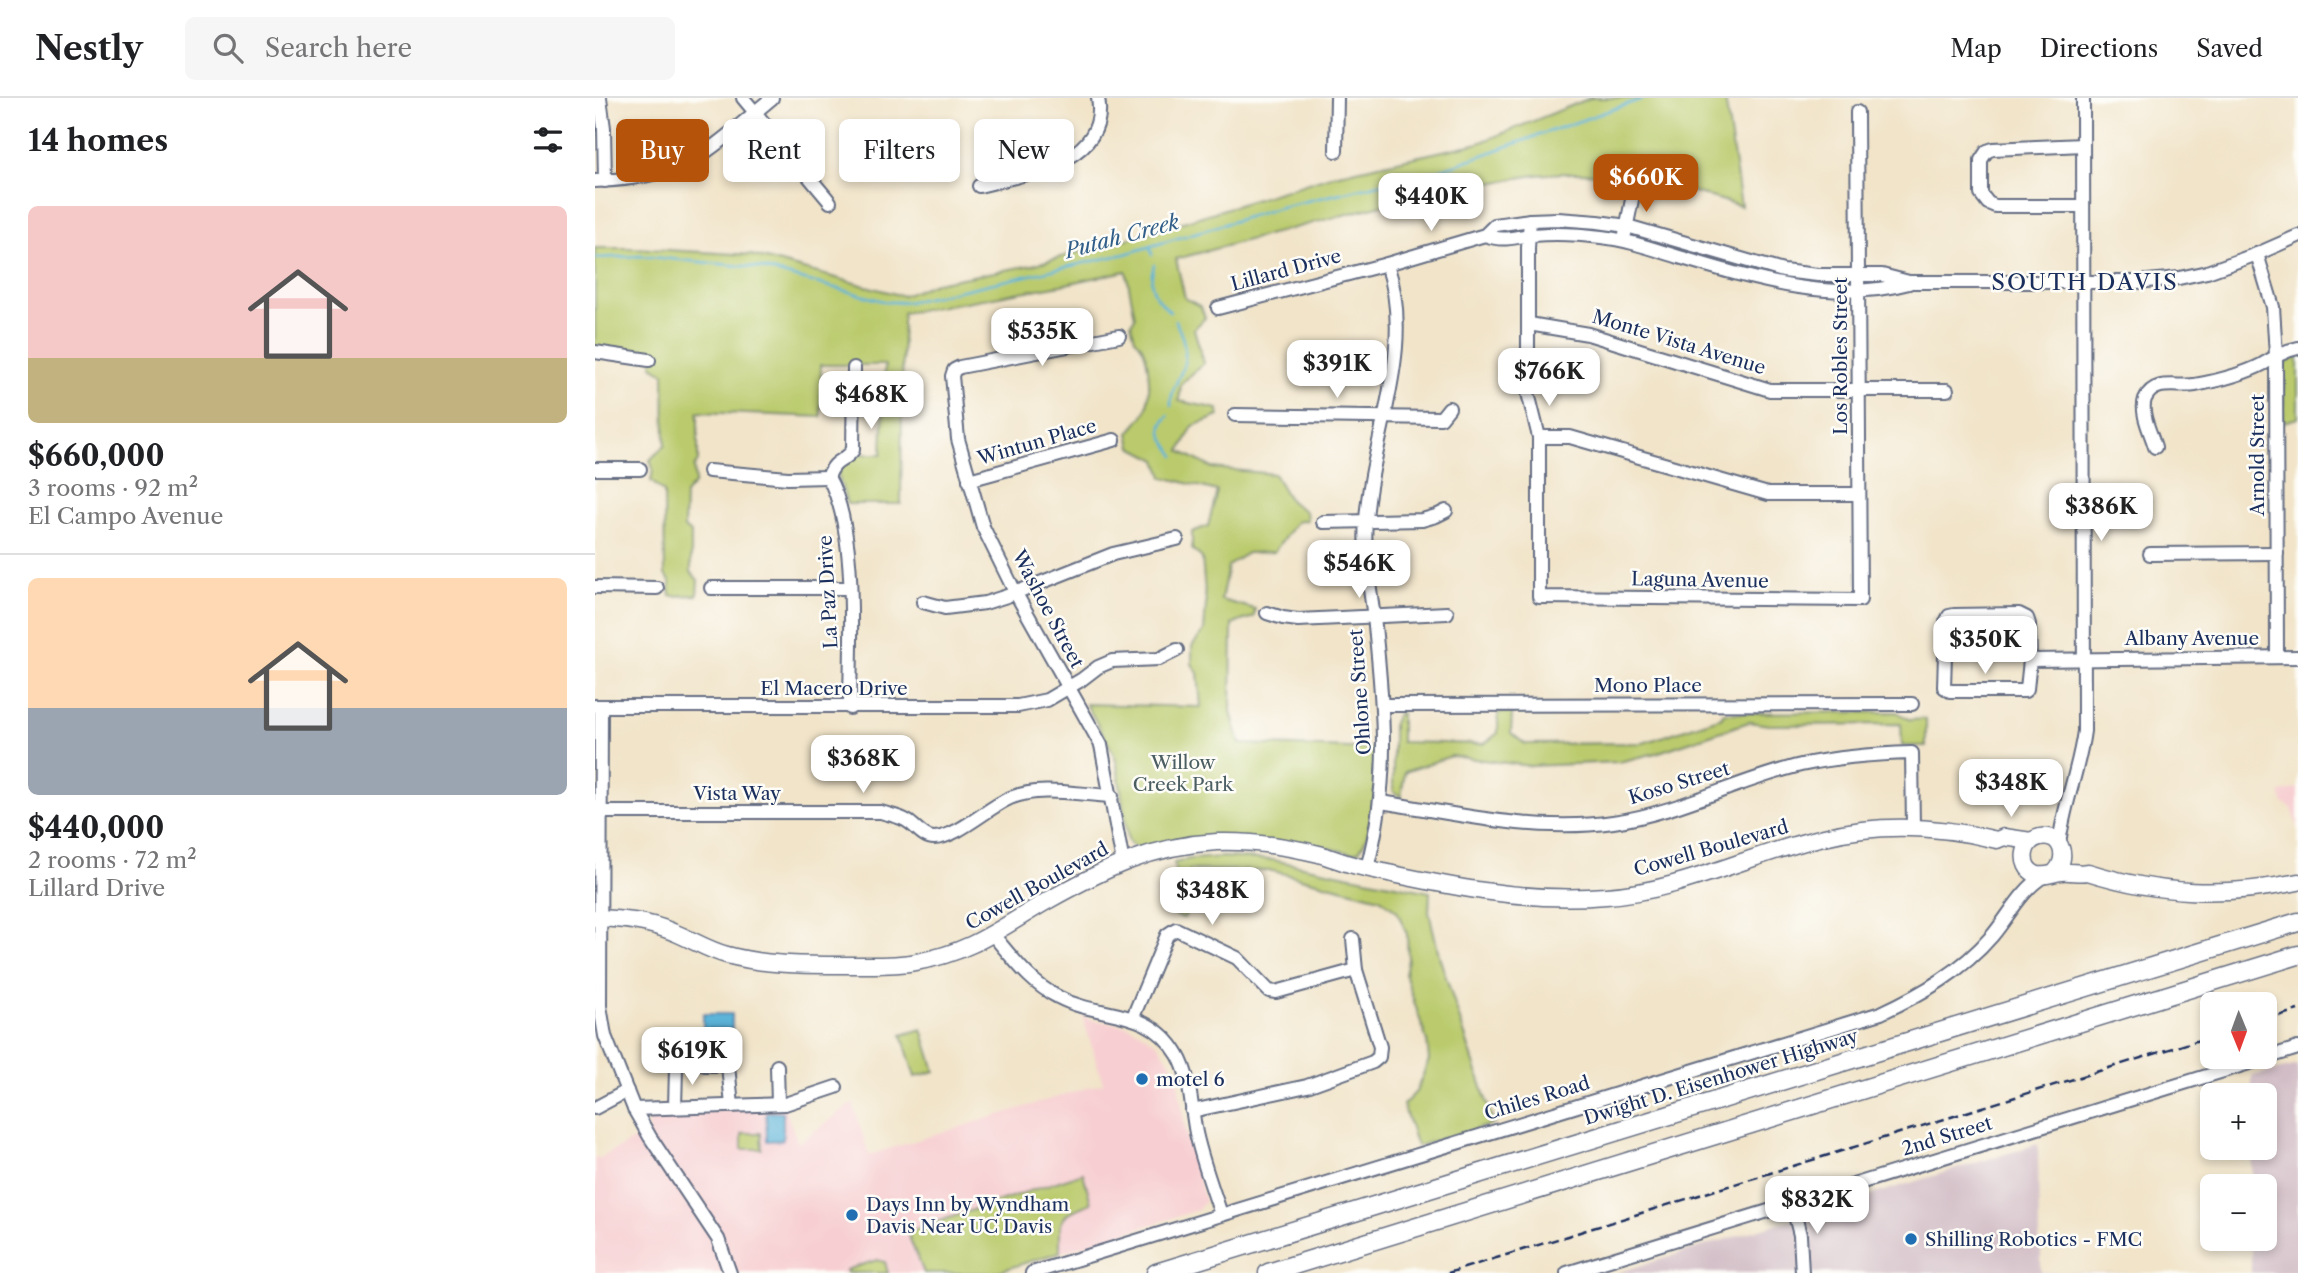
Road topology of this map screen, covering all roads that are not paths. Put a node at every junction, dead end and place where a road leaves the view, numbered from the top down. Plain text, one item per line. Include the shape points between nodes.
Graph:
1 (600, 98) edge
2 (743, 98) edge
3 (772, 98) edge
4 (1098, 98) edge
5 (1337, 98) edge
6 (2083, 98) edge
7 (755, 111) junction
8 (1857, 112) dead end
9 (2083, 145) junction
10 (1336, 151) dead end
11 (1636, 180) dead end
12 (600, 181) edge
13 (979, 186) dead end
14 (829, 202) dead end
15 (2083, 206) junction
16 (1530, 220) junction
17 (1581, 220) junction
18 (1627, 226) junction
19 (1485, 235) junction
20 (1530, 235) junction
21 (1580, 235) junction
22 (2298, 236) edge
23 (1623, 241) junction
24 (2257, 254) junction
25 (1736, 258) junction
26 (1387, 264) junction
27 (1732, 273) junction
28 (1859, 275) junction
29 (1909, 282) junction
30 (2083, 283) junction
31 (1860, 290) junction
32 (1218, 307) dead end
33 (1529, 324) junction
34 (1119, 337) dead end
35 (2298, 348) edge
36 (595, 352) edge
37 (2276, 355) junction
38 (649, 360) dead end
39 (854, 368) dead end
40 (1947, 390) dead end
41 (1860, 391) junction
42 (1449, 408) dead end
43 (1235, 415) dead end
44 (1385, 418) junction
45 (1539, 437) junction
46 (1114, 440) dead end
47 (2155, 447) dead end
48 (595, 469) edge
49 (640, 469) dead end
50 (709, 471) dead end
51 (828, 477) junction
52 (969, 481) junction
53 (1859, 494) junction
54 (1446, 510) dead end
55 (1323, 522) dead end
56 (1365, 522) junction
57 (1177, 538) dead end
58 (2277, 553) junction
59 (2150, 554) dead end
60 (595, 587) edge
61 (711, 587) dead end
62 (657, 588) dead end
63 (850, 588) junction
64 (1015, 592) junction
65 (1860, 600) joint
66 (923, 602) dead end
67 (1447, 612) dead end
68 (1267, 613) dead end
69 (1373, 615) junction
70 (1177, 650) dead end
71 (2277, 657) junction
72 (2298, 657) edge
73 (2085, 659) junction
74 (2030, 660) junction
75 (1068, 687) junction
76 (1912, 704) dead end
77 (1383, 705) junction
78 (598, 706) edge
79 (850, 708) junction
80 (1112, 796) junction
81 (1381, 802) junction
82 (598, 812) edge
83 (2064, 812) junction
84 (1913, 827) junction
85 (1997, 839) junction
86 (2037, 839) junction
87 (2061, 848) junction
88 (2025, 861) junction
89 (1127, 862) junction
90 (1361, 867) junction
91 (2088, 872) junction
92 (2049, 874) junction
93 (2298, 882) edge
94 (2018, 900) junction
95 (598, 919) edge
96 (2298, 922) edge
97 (993, 935) junction
98 (1353, 939) dead end
99 (2298, 955) edge
100 (1356, 970) junction
101 (1133, 1017) junction
102 (2298, 1048) edge
103 (705, 1065) dead end
104 (777, 1066) dead end
105 (676, 1068) dead end
106 (836, 1087) dead end
107 (627, 1091) junction
108 (778, 1104) junction
109 (731, 1106) junction
110 (675, 1107) junction
111 (595, 1108) edge
112 (634, 1109) junction
113 (1192, 1111) junction
114 (1792, 1204) junction
115 (1221, 1214) junction
116 (730, 1273) edge
117 (1032, 1273) edge
118 (1156, 1273) edge
119 (1268, 1273) edge
120 (1567, 1273) edge
121 (1802, 1273) edge

1 - 12 street via 604,128
2 - 7 street
3 - 7 street
4 - 13 street via 1097,122 1074,155 1056,165
5 - 10 street
6 - 9 street
7 - 12 street via 685,164 633,179
7 - 14 street
8 - 28 street, Los Robles Street
9 - 15 street
9 - 15 street via 1993,149 1981,160 1981,194 1988,203
11 - 18 street
15 - 30 street
16 - 17 street, Lillard Drive
16 - 19 street, Lillard Drive via 1495,225
16 - 20 street
17 - 18 street, Lillard Drive
17 - 21 street
18 - 23 street
18 - 25 street, Lillard Drive
19 - 20 street, Lillard Drive via 1500,240
19 - 26 street, Lillard Drive
20 - 21 street, Lillard Drive
20 - 33 street
21 - 23 street, Lillard Drive
22 - 24 street, Lillard Drive
23 - 27 street, Lillard Drive
24 - 30 street, Lillard Drive via 2179,278
24 - 37 street, Arnold Street via 2273,307
25 - 27 street
25 - 28 street, Lillard Drive via 1805,274
26 - 32 street, Lillard Drive
26 - 44 street, Ohlone Street via 1398,330
27 - 31 street, Lillard Drive via 1789,287
28 - 29 street, Lillard Drive
28 - 31 street, Los Robles Street
29 - 30 street, Lillard Drive
29 - 31 street, Lillard Drive via 1882,290
30 - 73 street
31 - 41 street, Los Robles Street
33 - 41 street, Monte Vista Avenue via 1588,334 1770,390
33 - 45 street via 1528,393
34 - 52 street, Washoe Street via 954,370 958,439
35 - 37 street
36 - 38 street
37 - 47 street via 2263,364 2208,382 2153,389 2144,412
37 - 58 street, Arnold Street
39 - 51 street via 853,450 836,462
40 - 41 street, Monte Vista Avenue
41 - 53 street, Los Robles Street
42 - 44 street via 1441,418
43 - 44 street
44 - 56 street, Ohlone Street
45 - 53 street via 1570,437 1768,494
45 - 65 street, Laguna Avenue via 1539,597
46 - 52 street, Wintun Place
48 - 49 street
50 - 51 street
51 - 63 street, La Paz Drive via 846,540
52 - 64 street, Washoe Street via 983,527
53 - 65 street, Los Robles Street
54 - 56 street via 1422,520
55 - 56 street
56 - 69 street, Ohlone Street
57 - 64 street via 1113,554
58 - 59 street
58 - 71 street, Arnold Street
60 - 62 street
61 - 63 street
63 - 79 street, La Paz Drive
64 - 66 street via 965,607
64 - 75 street, Washoe Street
67 - 69 street
68 - 69 street via 1298,620
69 - 77 street, Ohlone Street
70 - 75 street, El Macero Drive via 1159,659 1112,662
71 - 72 street, Albany Avenue
71 - 73 street, Albany Avenue
73 - 74 street, Albany Avenue
73 - 83 street via 2084,731
74 - 74 street via 2029,624 2019,614 1949,616 1946,622 1944,687 1950,691 2025,691
75 - 79 street, El Macero Drive via 1047,700 1018,706
75 - 80 street, Washoe Street via 1101,744
76 - 77 street, Mono Place
77 - 81 street, Ohlone Street
78 - 79 street, El Macero Drive
78 - 82 street
80 - 82 street, Vista Way via 1023,794 936,838 928,838 907,820 881,812
80 - 89 street, Washoe Street
81 - 84 street, Koso Street via 1534,824 1613,822 1800,765 1912,753
81 - 90 street, Ohlone Street
82 - 95 street
83 - 86 street
83 - 87 street
84 - 85 main road, Cowell Boulevard
84 - 90 main road, Cowell Boulevard via 1825,836 1687,881 1612,896 1505,895
85 - 86 main road, Cowell Boulevard
85 - 88 main road, Cowell Boulevard
86 - 87 main road via 2055,840
86 - 88 main road via 2027,846
87 - 91 main road
87 - 92 main road via 2062,863
88 - 92 main road via 2035,874
88 - 94 street
89 - 90 main road, Cowell Boulevard via 1242,852
89 - 97 main road, Cowell Boulevard
91 - 92 main road
91 - 93 main road via 2188,892 2241,891
92 - 94 street via 2035,881
94 - 115 street, Chiles Road via 1970,958 1940,982 1881,1013
95 - 97 main road, Cowell Boulevard via 651,923 724,954 795,965 915,962 972,946
95 - 107 street via 605,1036
96 - 118 highway, Dwight D. Eisenhower Highway
97 - 101 street via 1034,982 1058,997 1084,1008
98 - 100 street
99 - 119 highway
100 - 101 street via 1276,992 1237,958 1176,929 1167,935
100 - 113 street via 1380,1047 1379,1057 1307,1086
101 - 113 street via 1161,1034 1179,1056
102 - 114 street, 2nd Street
103 - 109 street via 729,1065
104 - 108 street
105 - 110 street
106 - 108 street
107 - 111 street
107 - 112 street
108 - 109 street
109 - 110 street
110 - 112 street
112 - 116 street via 718,1239
113 - 115 street
114 - 120 street, 2nd Street
114 - 121 street
115 - 117 street, Chiles Road

